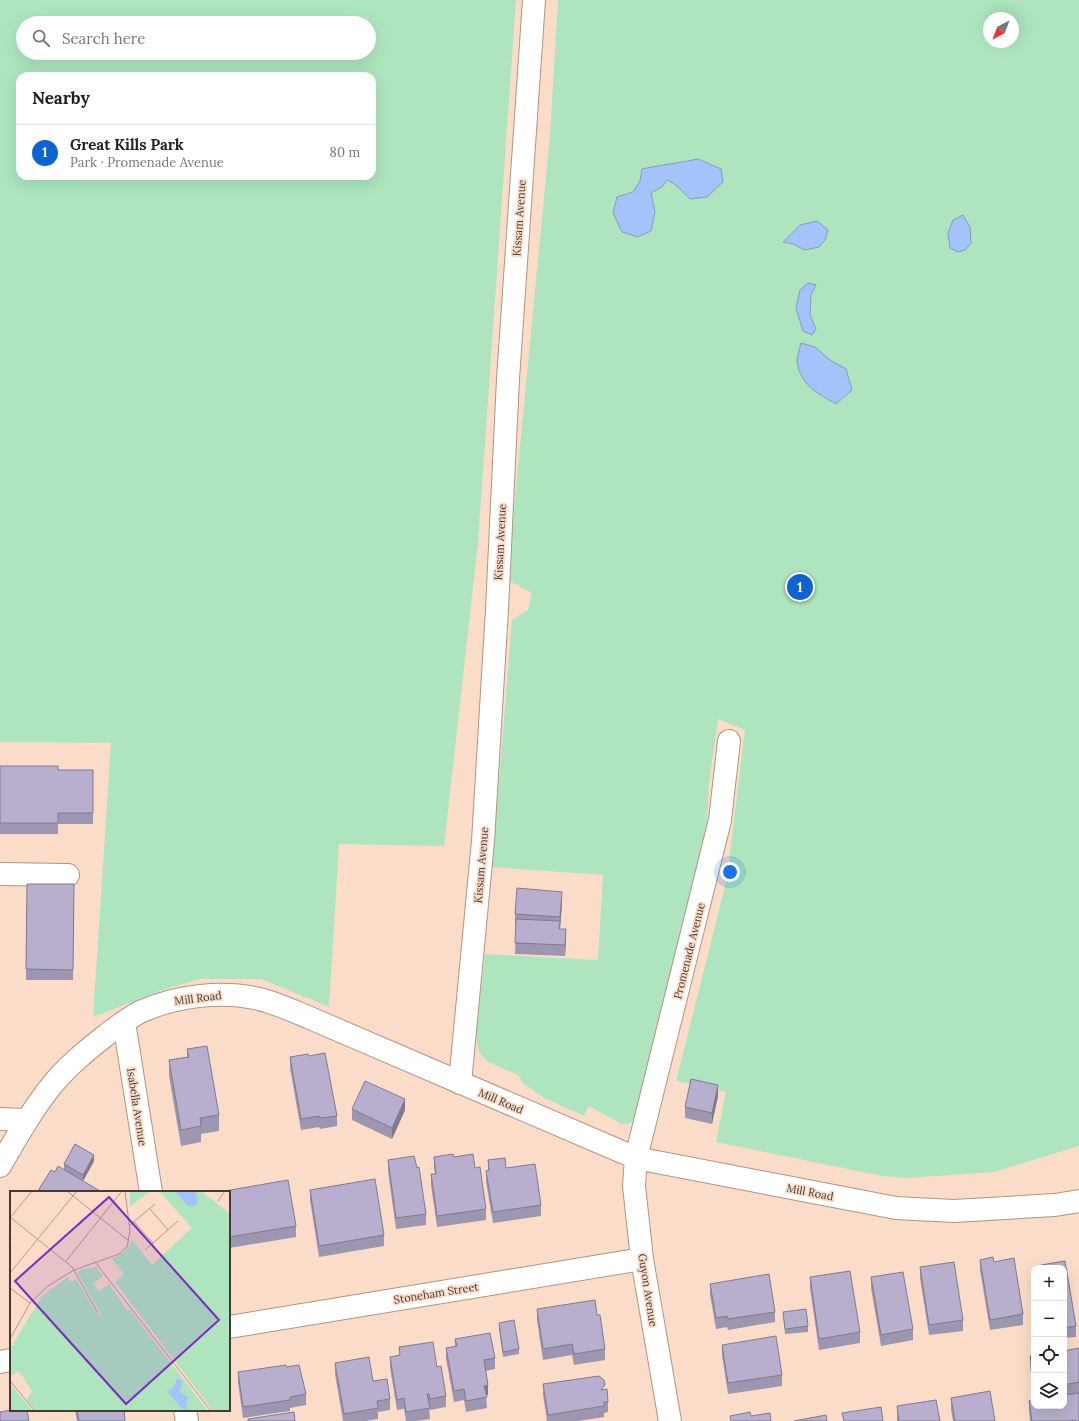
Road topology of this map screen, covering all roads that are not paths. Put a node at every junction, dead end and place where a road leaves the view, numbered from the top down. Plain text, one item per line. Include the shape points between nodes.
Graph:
1 (534, 0) edge
2 (729, 741) dead end
3 (0, 874) edge
4 (68, 875) dead end
5 (124, 1022) junction
6 (460, 1083) junction
7 (0, 1119) edge
8 (27, 1120) junction
9 (636, 1158) junction
10 (0, 1166) edge
11 (151, 1191) edge
12 (1079, 1201) edge
13 (642, 1259) junction
14 (230, 1327) edge
15 (10, 1360) edge
16 (0, 1362) edge
17 (185, 1411) edge
18 (187, 1421) edge
19 (670, 1421) edge

1 - 6 street, Kissam Avenue via 508,379 483,841
2 - 9 street, Promenade Avenue via 720,820
3 - 4 street
5 - 6 street, Mill Road via 139,1012 168,1002 194,997 225,994 258,999 310,1018
5 - 8 street, Mill Road via 80,1056 53,1084
5 - 11 street, Isabella Avenue
6 - 9 street, Mill Road
7 - 8 street
8 - 10 street, Mill Road
9 - 12 street, Mill Road via 896,1208 954,1211 1055,1205
9 - 13 street, Guyon Avenue via 634,1186
13 - 14 street, Stoneham Street
13 - 19 street, Guyon Avenue
15 - 16 street
17 - 18 street

